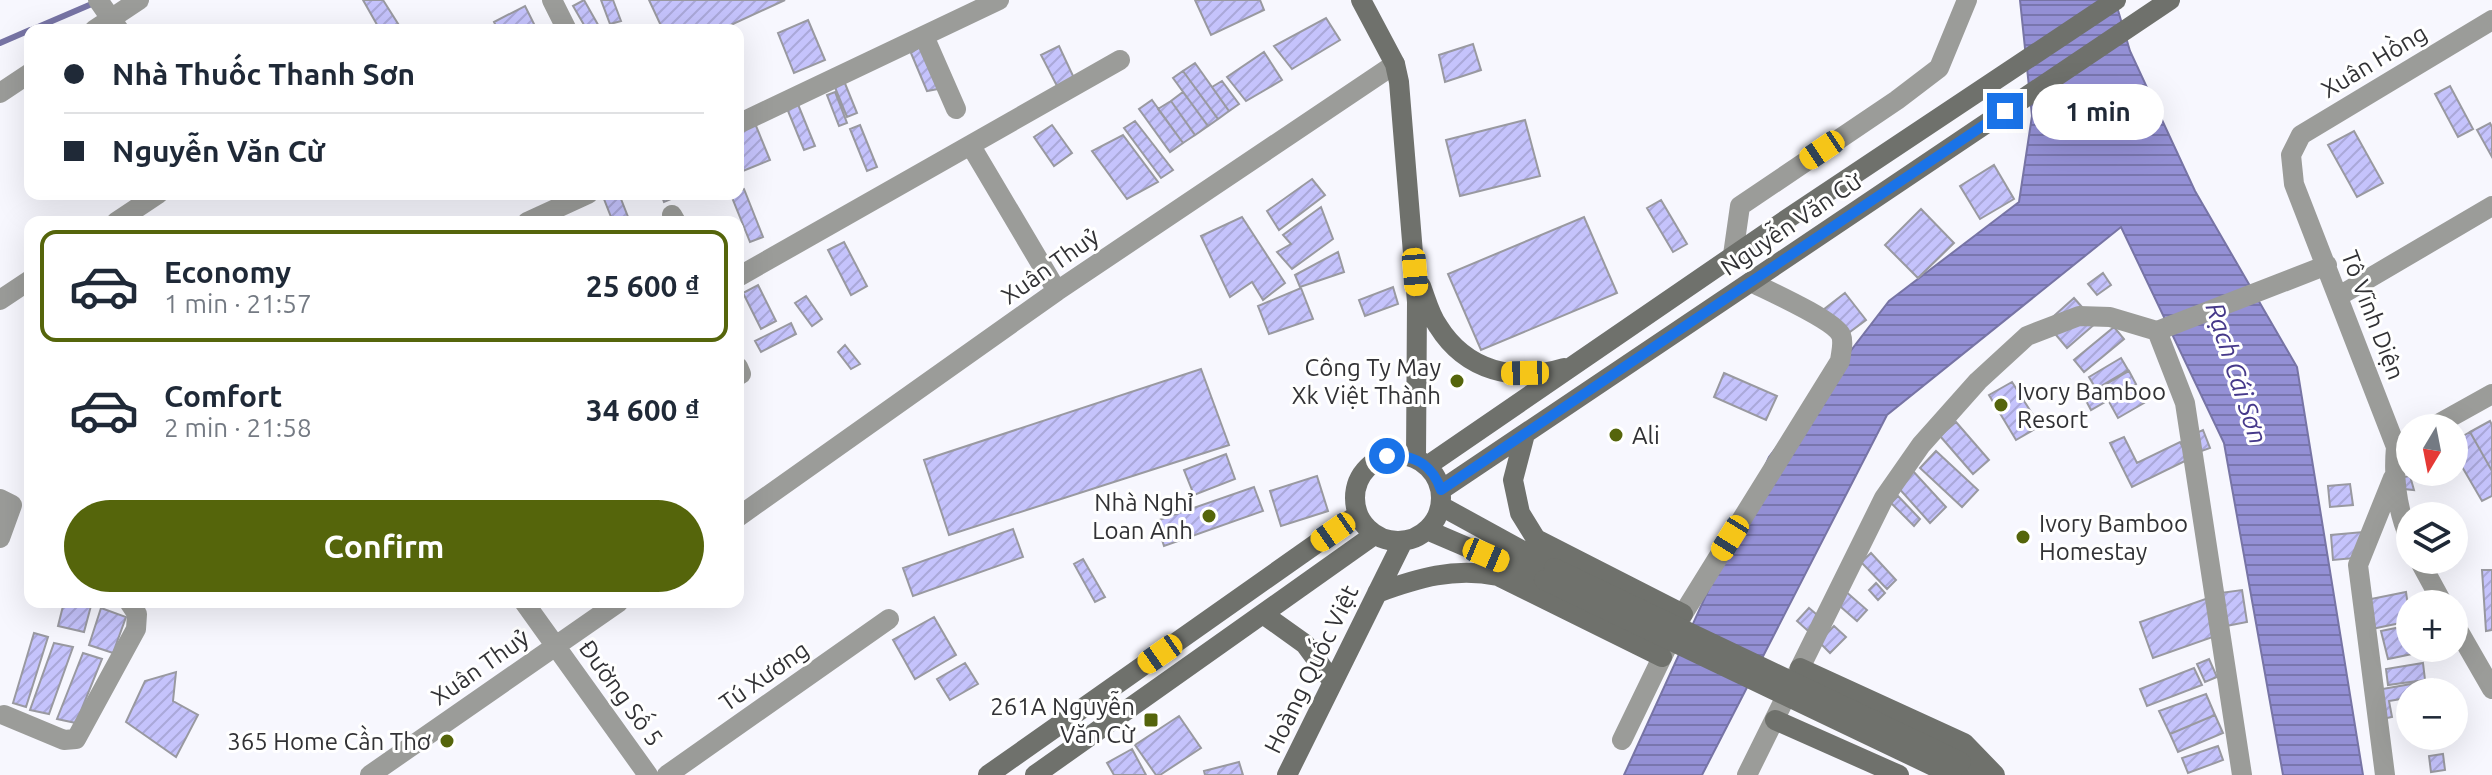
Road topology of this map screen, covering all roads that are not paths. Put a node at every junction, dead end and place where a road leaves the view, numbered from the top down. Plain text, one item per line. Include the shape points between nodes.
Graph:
1 (98, 0) edge
2 (139, 0) edge
3 (552, 0) edge
4 (999, 0) edge
5 (1361, 0) edge
6 (1967, 0) edge
7 (2116, 0) edge
8 (2170, 0) edge
9 (2492, 20) edge
10 (107, 24) edge
11 (110, 24) edge
12 (564, 24) edge
13 (924, 36) junction
14 (1120, 60) dead end
15 (1395, 64) junction
16 (24, 77) edge
17 (0, 93) edge
18 (956, 109) dead end
19 (744, 121) edge
20 (971, 146) junction
21 (2291, 155) joint
22 (149, 200) edge
23 (575, 200) edge
24 (2492, 206) edge
25 (125, 216) edge
26 (540, 216) edge
27 (1733, 255) junction
28 (2327, 265) junction
29 (1415, 272) junction
30 (744, 274) edge
31 (1751, 282) junction
32 (24, 284) edge
33 (1057, 291) junction
34 (2339, 296) junction
35 (0, 300) edge
36 (2157, 331) junction
37 (1575, 364) junction
38 (2492, 394) edge
39 (2456, 414) edge
40 (2396, 428) edge
41 (1525, 434) junction
42 (1422, 462) junction
43 (2396, 468) edge
44 (2393, 478) junction
45 (1441, 498) junction
46 (2398, 502) edge
47 (14, 506) edge
48 (744, 513) edge
49 (1357, 515) junction
50 (1427, 530) junction
51 (1374, 535) junction
52 (0, 538) edge
53 (1402, 543) junction
54 (1549, 574) junction
55 (1377, 593) junction
56 (133, 608) edge
57 (528, 608) edge
58 (610, 608) edge
59 (1263, 614) junction
60 (1683, 614) junction
61 (889, 619) dead end
62 (556, 646) junction
63 (2468, 647) edge
64 (1662, 657) junction
65 (1800, 668) junction
66 (1333, 682) junction
67 (2492, 689) edge
68 (1, 718) edge
69 (1775, 720) junction
70 (1622, 740) dead end
71 (370, 775) edge
72 (648, 775) edge
73 (667, 775) edge
74 (988, 775) edge
75 (1035, 775) edge
76 (1287, 775) edge
77 (1747, 775) edge
78 (1899, 775) edge
79 (1952, 775) edge
80 (1974, 775) edge
81 (1995, 775) edge
82 (2242, 775) edge
83 (2385, 775) edge

1 - 10 street
2 - 11 street
3 - 12 street
4 - 13 street
5 - 15 main road
6 - 27 street via 1939,68 1740,206
7 - 27 main road, Nguyễn Văn Cừ
8 - 31 main road, Nguyễn Văn Cừ
9 - 21 street, Xuân Hồng via 2301,135
13 - 18 street
13 - 19 street
14 - 20 street
15 - 29 main road
15 - 33 street, Xuân Thuỷ
16 - 17 street
20 - 30 street
20 - 33 street
21 - 28 street, Tô Vĩnh Diện via 2294,184
22 - 25 street
23 - 26 street
24 - 34 street
27 - 37 main road, Nguyễn Văn Cừ
28 - 34 street, Tô Vĩnh Diện
28 - 36 street
29 - 37 main road via 1437,326 1464,356 1501,374 1549,372
29 - 42 main road
31 - 41 main road, Nguyễn Văn Cừ
31 - 60 street via 1840,333 1840,361
32 - 35 street
33 - 48 street, Xuân Thuỷ
34 - 40 street, Tô Vĩnh Diện
36 - 65 street via 2110,317 2079,316 2027,336 1978,381 1921,445 1884,498
36 - 82 street via 2185,403
37 - 42 main road, Nguyễn Văn Cừ
38 - 39 street
41 - 45 main road, Nguyễn Văn Cừ
41 - 60 main road via 1513,480 1520,513 1536,539
42 - 45 main road via 1437,479
42 - 49 main road via 1402,455 1374,462 1356,484
43 - 44 street, Tô Vĩnh Diện
44 - 46 street, Tô Vĩnh Diện
44 - 83 street via 2358,565
45 - 50 main road via 1437,520
45 - 54 main road
47 - 52 street
49 - 51 main road
49 - 74 main road
50 - 53 main road
50 - 54 main road
51 - 53 main road
51 - 59 main road
53 - 55 main road, Hoàng Quốc Việt
54 - 79 main road, bridge
54 - 80 main road, bridge via 1961,762
55 - 64 main road via 1441,573 1481,572
55 - 66 main road, Hoàng Quốc Việt
56 - 68 street via 136,629 76,739 64,740
57 - 62 street, Đường Số 5
58 - 62 street, Xuân Thuỷ
59 - 66 main road via 1305,644
59 - 75 main road
60 - 64 street
61 - 73 street, Tú Xương
62 - 71 street, Xuân Thuỷ
62 - 72 street, Đường Số 5
63 - 67 street
64 - 70 street
65 - 69 street
65 - 81 main road via 1964,743
66 - 76 main road, Hoàng Quốc Việt
69 - 77 street
69 - 78 main road

